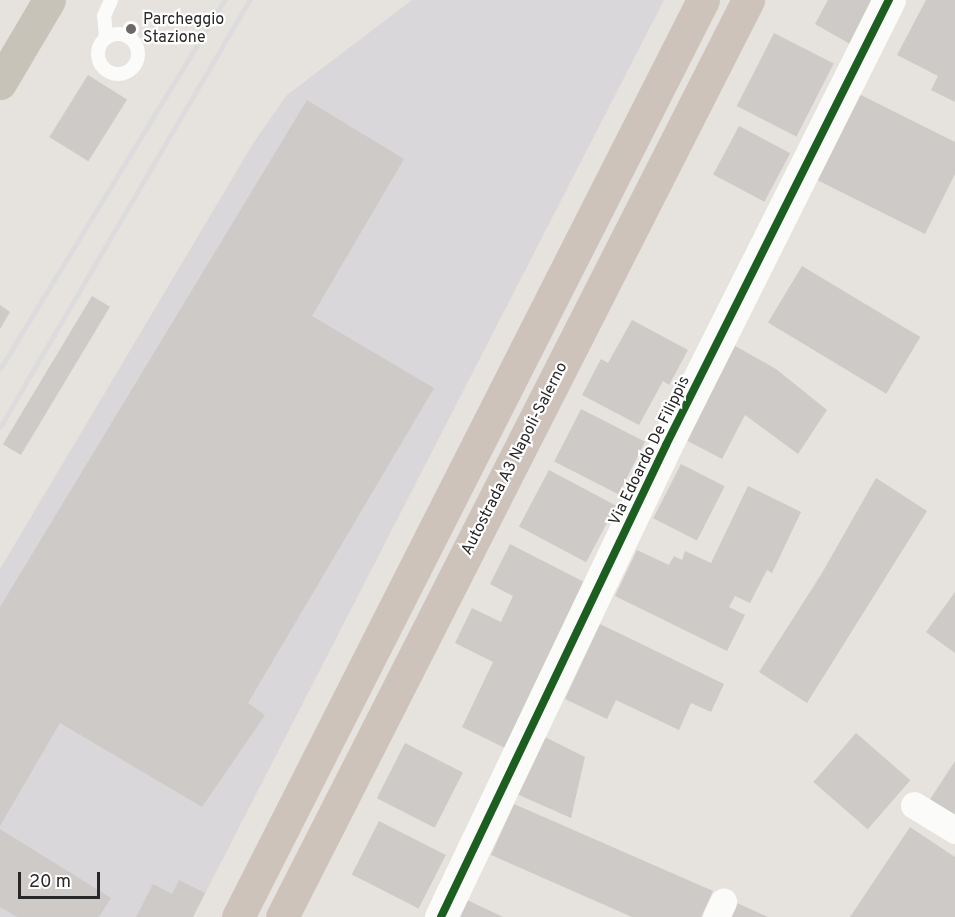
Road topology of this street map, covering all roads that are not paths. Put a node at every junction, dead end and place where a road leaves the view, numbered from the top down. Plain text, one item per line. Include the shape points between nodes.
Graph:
1 (50, 0) edge
2 (111, 0) edge
3 (703, 0) edge
4 (748, 0) edge
5 (890, 0) edge
6 (106, 37) dead end
7 (0, 83) edge
8 (914, 805) dead end
9 (955, 830) edge
10 (238, 917) edge
11 (282, 917) edge
12 (441, 917) edge

1 - 7 main road
2 - 6 lane via 104,16
3 - 10 highway
4 - 11 highway, Autostrada A3 Napoli-Salerno
5 - 12 street, Via Edoardo De Filippis via 666,445
8 - 9 street

